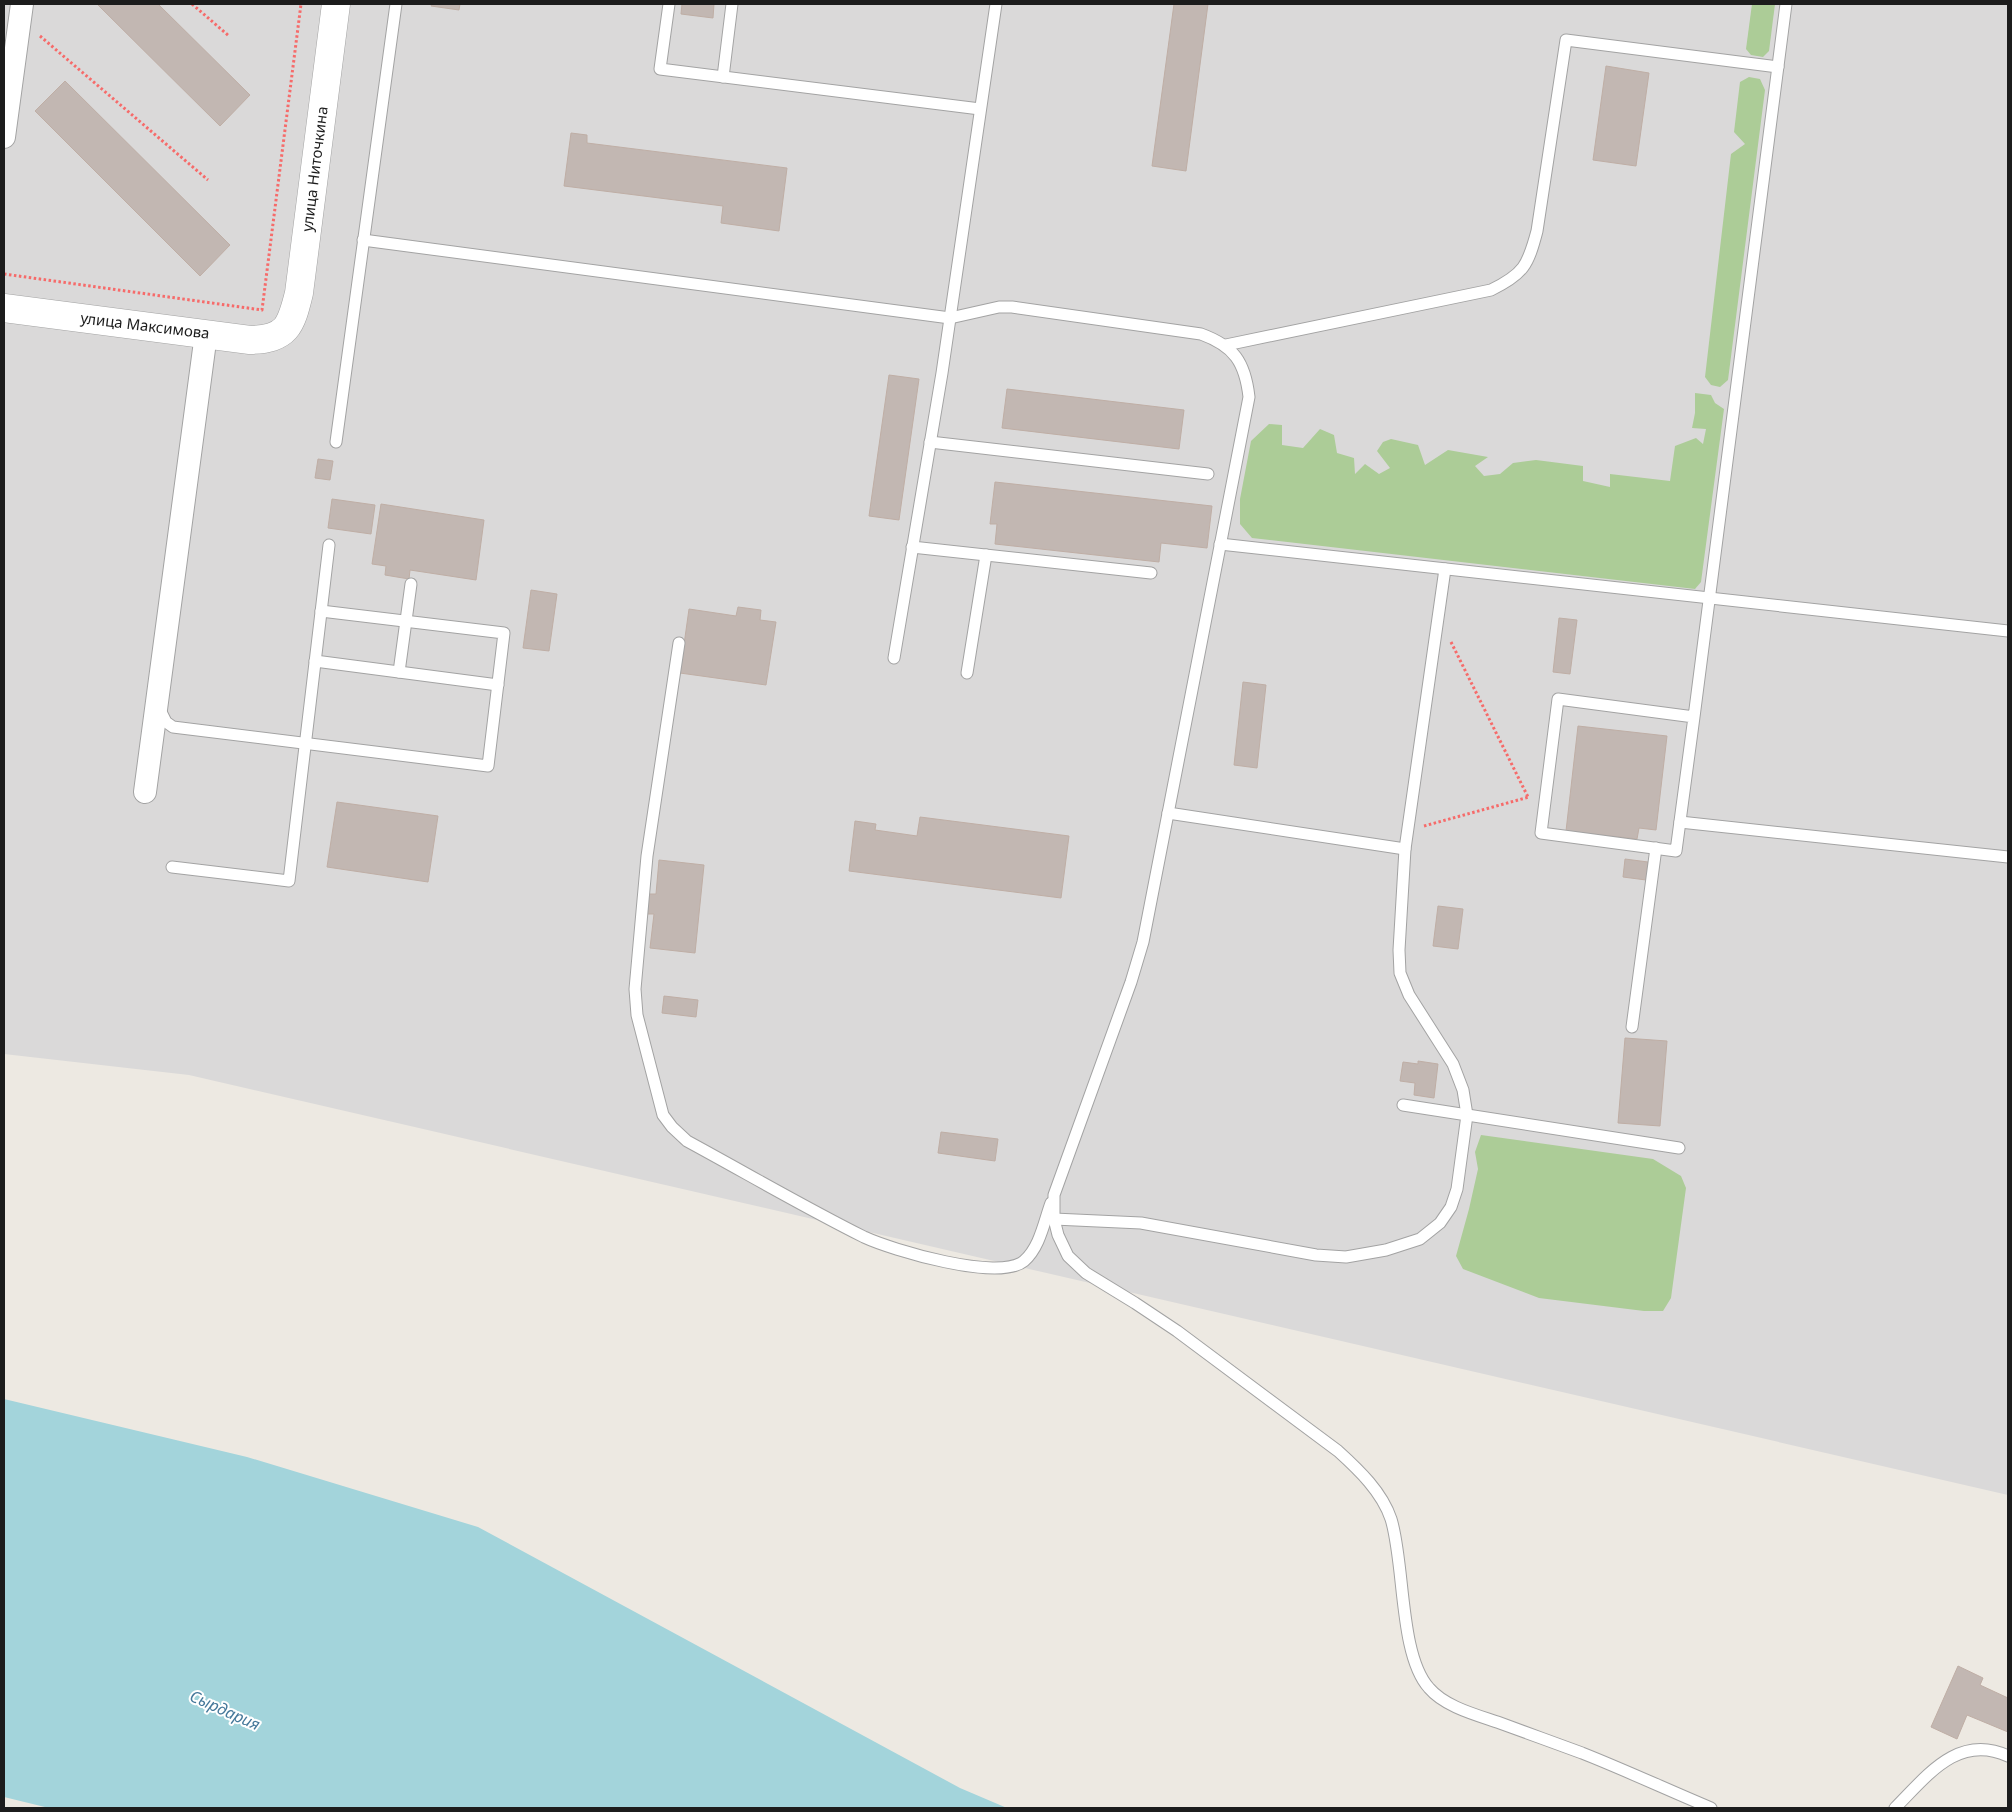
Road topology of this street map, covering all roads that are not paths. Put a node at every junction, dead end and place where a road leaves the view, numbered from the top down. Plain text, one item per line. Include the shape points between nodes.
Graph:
1 (336, 4) edge
2 (396, 4) edge
3 (669, 4) edge
4 (732, 4) edge
5 (996, 4) edge
6 (1786, 4) edge
7 (15, 14) edge
8 (1778, 67) junction
9 (723, 77) junction
10 (980, 110) junction
11 (4, 137) edge
12 (363, 240) junction
13 (4, 308) edge
14 (950, 318) junction
15 (284, 330) joint
16 (206, 334) junction
17 (1226, 345) junction
18 (336, 442) dead end
19 (930, 442) junction
20 (1208, 474) dead end
21 (1220, 544) junction
22 (329, 546) dead end
23 (912, 547) junction
24 (986, 555) junction
25 (1445, 569) junction
26 (1151, 573) dead end
27 (411, 584) dead end
28 (1709, 598) junction
29 (322, 611) junction
30 (406, 621) junction
31 (2008, 631) edge
32 (679, 643) dead end
33 (894, 658) dead end
34 (315, 661) junction
35 (399, 672) junction
36 (967, 673) dead end
37 (498, 685) junction
38 (157, 702) junction
39 (1694, 717) junction
40 (306, 744) junction
41 (145, 792) dead end
42 (1168, 813) junction
43 (1680, 822) junction
44 (1656, 848) junction
45 (1404, 849) junction
46 (2008, 857) edge
47 (172, 867) dead end
48 (1632, 1027) dead end
49 (1403, 1105) dead end
50 (1467, 1115) junction
51 (1679, 1148) dead end
52 (1054, 1195) junction
53 (1054, 1219) junction
54 (2008, 1756) edge
55 (1711, 1808) edge
56 (1895, 1808) edge

1 - 15 street, улица Ниточкина via 300,293 291,322
2 - 12 lane
3 - 9 lane via 660,69
4 - 9 lane
5 - 10 lane
6 - 8 lane
7 - 11 street
8 - 17 lane via 1566,40 1537,231 1523,270 1491,290
8 - 28 lane
9 - 10 lane
10 - 14 lane
12 - 14 lane
12 - 18 lane
13 - 16 street, улица Максимова
14 - 17 lane via 1012,307 1201,334
14 - 19 lane
15 - 16 street, улица Максимова via 266,340
16 - 38 street
17 - 21 lane via 1242,366 1249,397
19 - 20 lane
19 - 23 lane
21 - 25 lane
21 - 42 lane
22 - 29 lane
23 - 24 lane
23 - 33 lane
24 - 26 lane
24 - 36 lane
25 - 28 lane
25 - 45 lane
27 - 30 lane
28 - 31 lane
28 - 39 lane
29 - 30 lane
29 - 34 lane
30 - 35 lane
30 - 37 lane via 504,633
32 - 52 lane via 648,856 635,989 637,1015 663,1115 687,1141 866,1238 925,1257 967,1266 999,1269 1024,1261 1036,1246
34 - 35 lane
34 - 40 lane
35 - 37 lane
37 - 40 lane via 488,766
38 - 40 lane via 162,715 173,727
38 - 41 street
39 - 43 lane
39 - 44 lane via 1558,699 1541,833
40 - 47 lane via 289,881
42 - 45 lane
42 - 52 lane via 1134,974
43 - 44 lane via 1676,851
43 - 46 lane
44 - 48 lane
45 - 50 lane via 1400,973 1408,995 1453,1064
49 - 50 lane
50 - 51 lane
50 - 53 lane via 1457,1189 1451,1207 1440,1223 1420,1239 1386,1250 1346,1257 1316,1255 1141,1223
52 - 53 lane
53 - 55 lane via 1068,1256 1086,1273 1177,1331 1338,1451 1362,1473 1390,1518 1397,1544 1415,1664 1428,1688 1443,1700 1474,1714 1583,1754
54 - 56 lane via 1981,1748 1950,1758

